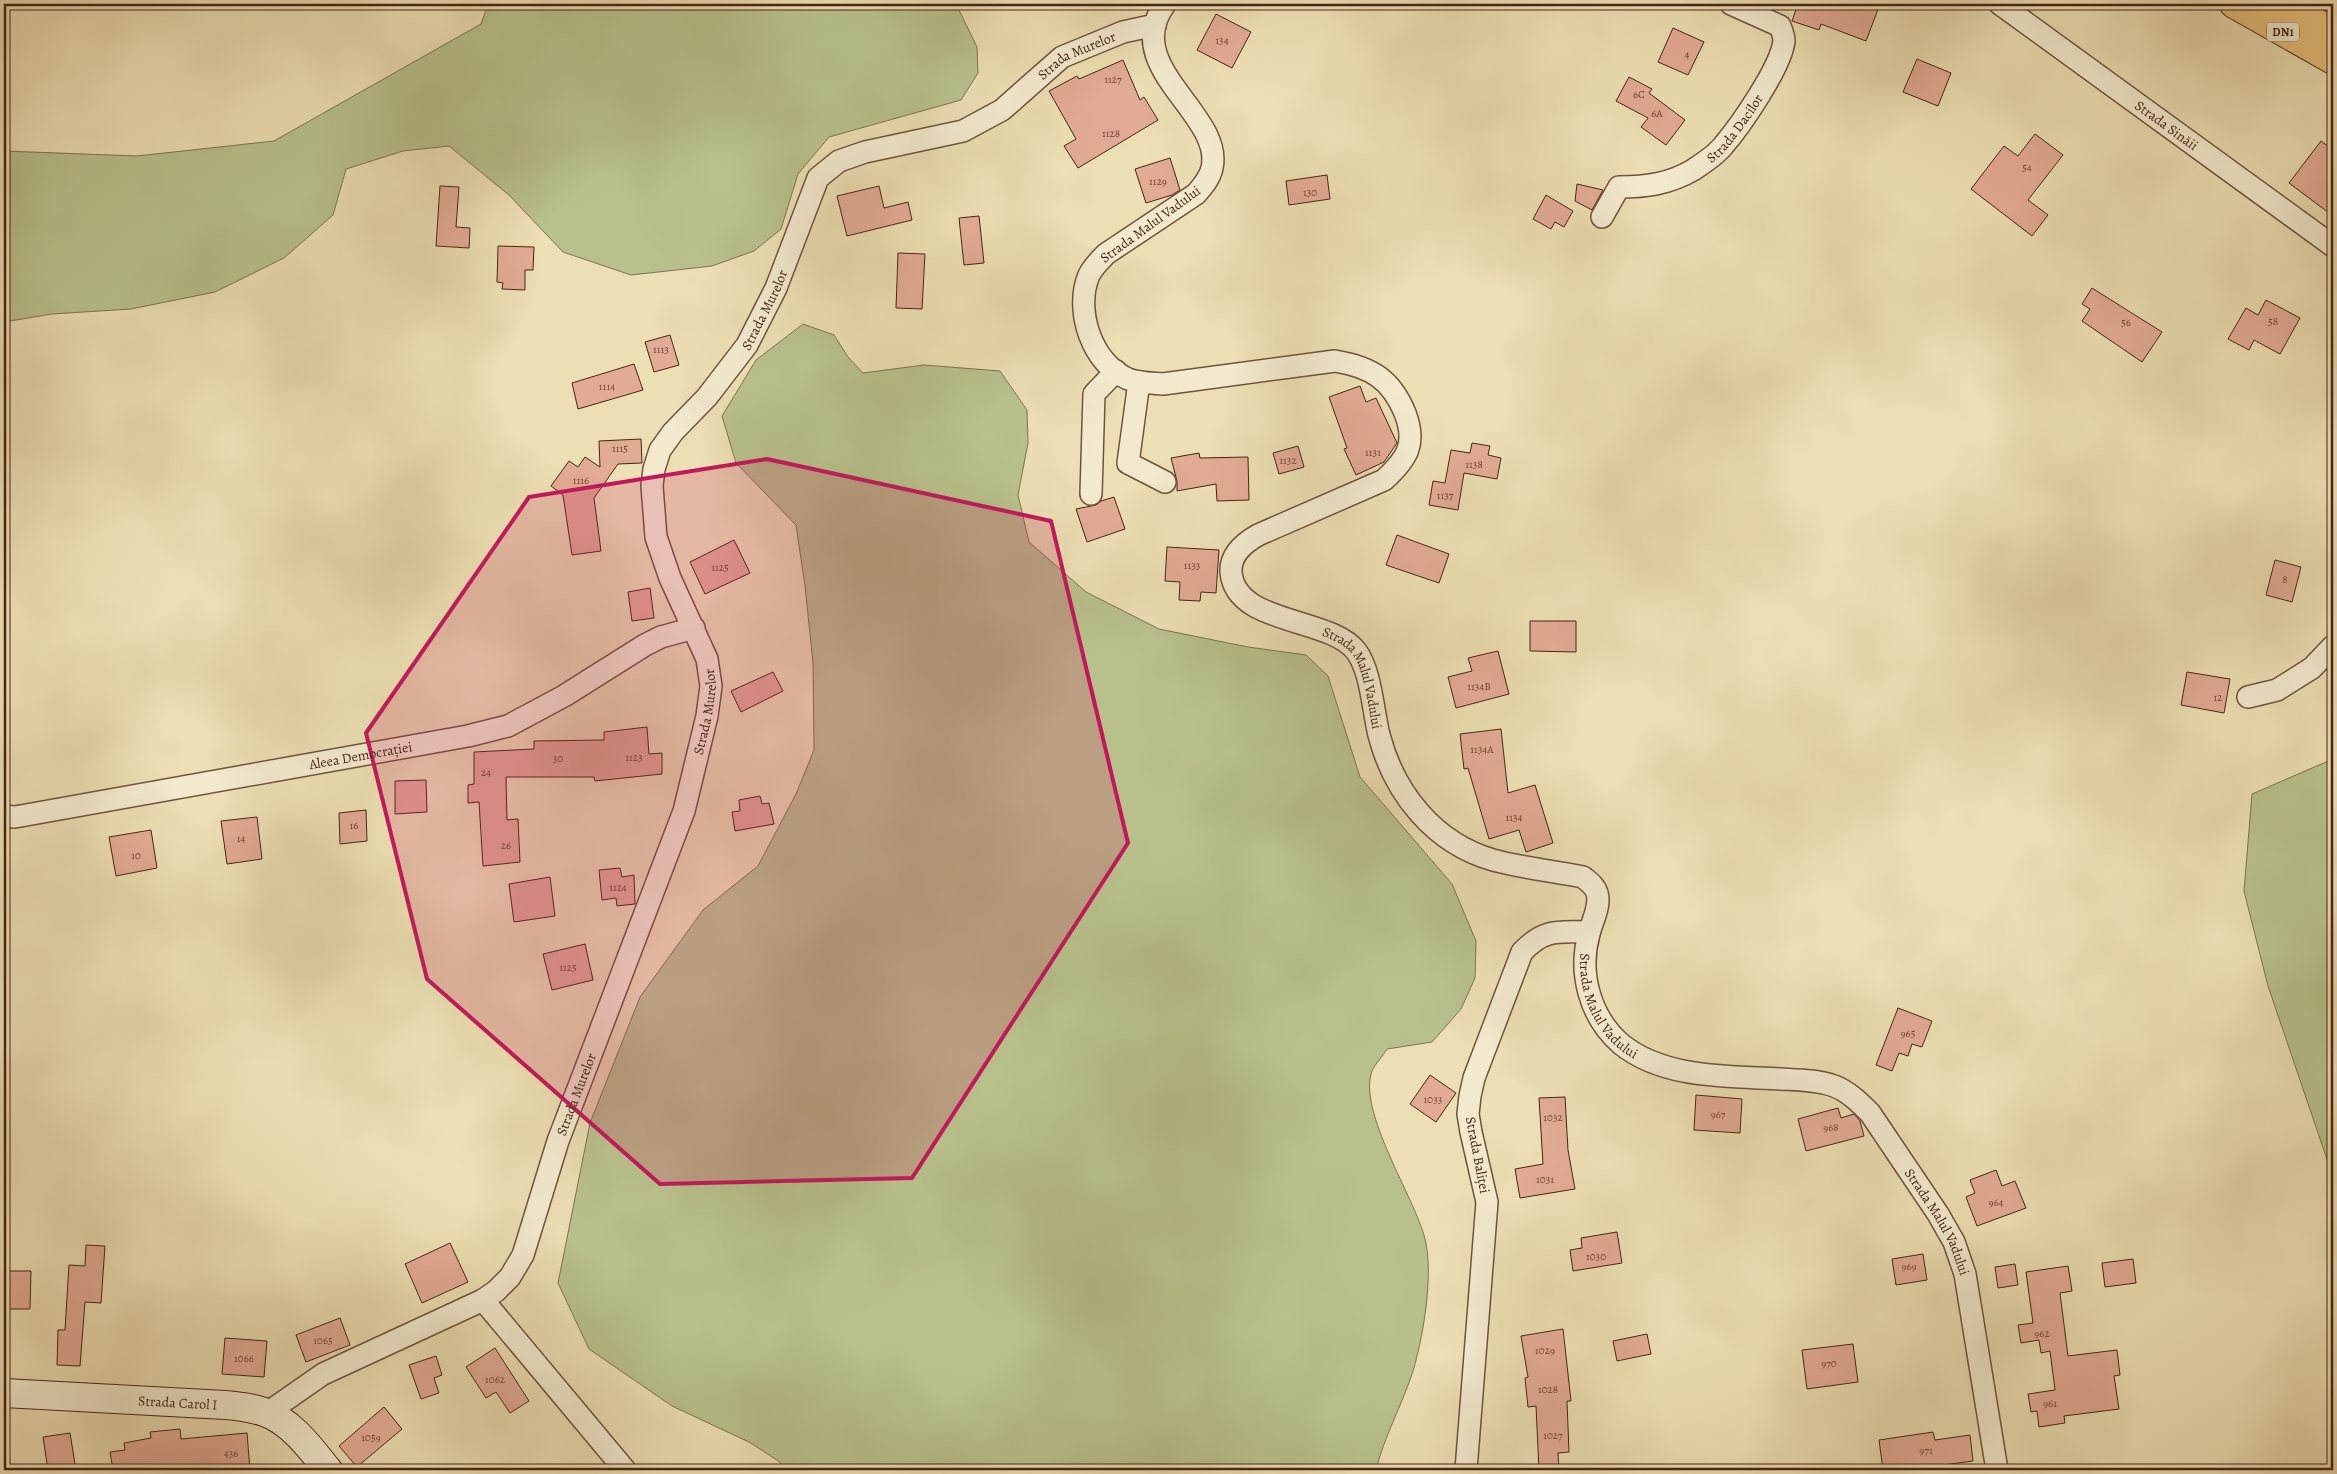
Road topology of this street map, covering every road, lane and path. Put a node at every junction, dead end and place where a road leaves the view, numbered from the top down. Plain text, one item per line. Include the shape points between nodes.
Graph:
1 (1731, 4) edge
2 (2000, 4) edge
3 (2234, 4) edge
4 (2284, 4) edge
5 (1158, 11) edge
6 (2333, 32) edge
7 (2333, 60) edge
8 (1602, 217) dead end
9 (2333, 246) edge
10 (1116, 371) junction
11 (1139, 382) junction
12 (1165, 482) dead end
13 (1090, 494) dead end
14 (694, 628) junction
15 (2333, 646) edge
16 (2248, 697) dead end
17 (4, 816) edge
18 (1589, 932) junction
19 (482, 1300) junction
20 (4, 1394) edge
21 (266, 1413) junction
22 (328, 1470) edge
23 (626, 1470) edge
24 (1466, 1470) edge
25 (1997, 1470) edge

1 - 8 street, Strada Dacilor via 1780,26 1783,32 1782,48 1760,95 1722,148 1692,170 1663,184 1619,187
2 - 9 street, Strada Sinăii
3 - 7 highway, DN1
4 - 6 highway, DN1
5 - 10 street, Strada Malul Vadului via 1154,39 1157,56 1204,132 1212,149 1212,167 1207,181 1196,194 1106,254 1089,276 1084,302 1085,322 1091,341
5 - 14 street, Strada Murelor via 1123,32 1062,57 1002,110 963,131 865,152 839,161 818,178 776,288 747,345 708,397 673,432 660,450 654,469 656,537 670,578
10 - 11 street, Strada Malul Vadului
10 - 13 street via 1094,394
11 - 12 street via 1128,463
11 - 18 street, Strada Malul Vadului via 1162,384 1335,361 1370,371 1383,379 1398,396 1411,438 1399,466 1384,480 1245,543 1234,555 1231,577 1236,588 1255,605 1269,613 1342,638 1358,653 1388,764 1399,787 1438,832 1467,850 1494,860 1583,877 1594,886 1598,904
14 - 17 street, Aleea Democrației via 645,645 564,696 508,726 148,794 15,817
14 - 19 street, Strada Murelor via 707,659 711,686 684,811 558,1141 523,1255 510,1277
15 - 16 street via 2312,668 2277,690
18 - 24 street, Strada Baliței via 1544,934 1522,952 1474,1078 1468,1114 1487,1202
18 - 25 street, Strada Malul Vadului via 1585,948 1586,988 1600,1018 1620,1042 1639,1056 1672,1068 1709,1074 1815,1080 1836,1086 1870,1112 1938,1214 1954,1242 1966,1274
19 - 21 street, Strada Murelor via 323,1374
19 - 23 street
20 - 21 main road, Strada Carol I via 225,1405
21 - 22 main road, Strada Carol I via 307,1445

